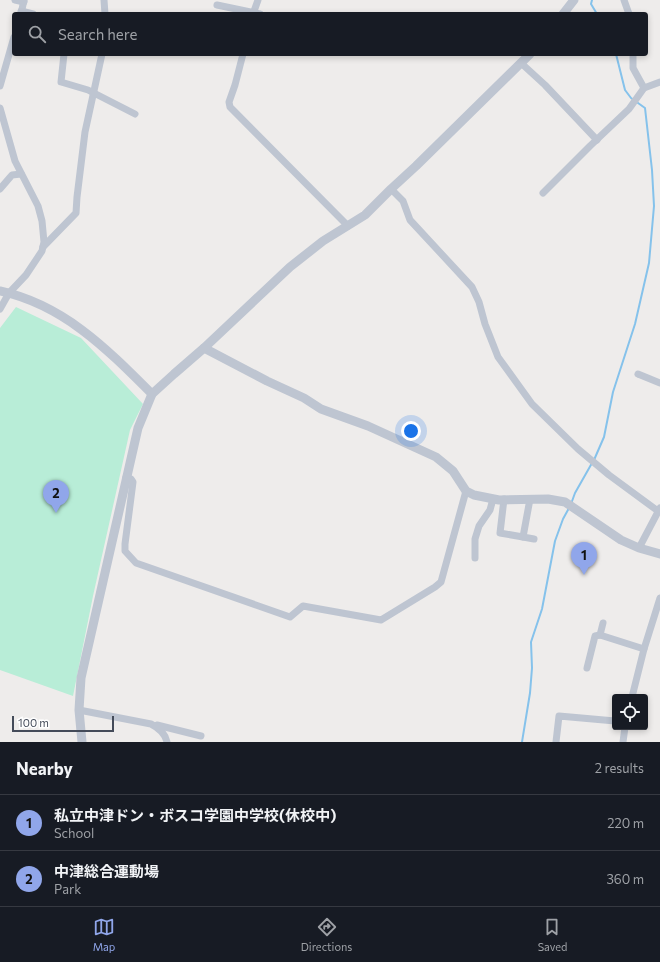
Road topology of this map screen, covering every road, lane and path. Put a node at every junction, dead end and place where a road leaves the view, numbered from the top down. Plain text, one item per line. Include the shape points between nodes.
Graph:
1 (15, 0) edge
2 (104, 0) edge
3 (258, 0) edge
4 (574, 0) edge
5 (624, 0) edge
6 (24, 1) edge
7 (217, 5) dead end
8 (21, 12) edge
9 (105, 12) edge
10 (250, 12) edge
11 (255, 12) edge
12 (565, 12) edge
13 (628, 12) edge
14 (12, 44) edge
15 (64, 56) edge
16 (102, 56) edge
17 (243, 56) edge
18 (528, 56) edge
19 (632, 56) edge
20 (521, 63) junction
21 (660, 82) edge
22 (0, 86) edge
23 (644, 88) junction
24 (94, 93) junction
25 (0, 108) edge
26 (135, 114) dead end
27 (597, 140) junction
28 (21, 174) junction
29 (390, 189) junction
30 (0, 190) edge
31 (543, 193) dead end
32 (348, 226) junction
33 (43, 247) junction
34 (4, 292) edge
35 (0, 309) edge
36 (204, 348) junction
37 (638, 374) dead end
38 (660, 383) edge
39 (152, 394) junction
40 (126, 477) junction
41 (466, 491) junction
42 (493, 499) junction
43 (530, 499) junction
44 (504, 500) junction
45 (659, 509) edge
46 (523, 537) junction
47 (534, 539) dead end
48 (639, 548) junction
49 (660, 554) edge
50 (475, 558) dead end
51 (660, 598) edge
52 (603, 623) dead end
53 (600, 635) junction
54 (644, 649) junction
55 (587, 668) dead end
56 (633, 694) edge
57 (79, 710) junction
58 (612, 721) edge
59 (150, 724) junction
60 (625, 730) edge
61 (201, 736) dead end
62 (82, 742) edge
63 (167, 742) edge
64 (556, 742) edge
65 (623, 742) edge

1 - 6 street
2 - 9 street
3 - 11 street
4 - 12 street
5 - 13 street
6 - 8 street
7 - 10 street
14 - 22 street
15 - 24 street via 61,82
16 - 24 street
17 - 32 street via 230,106
18 - 20 street
19 - 23 street via 633,68
20 - 27 street
20 - 29 street
21 - 23 street
23 - 27 street via 629,109
24 - 26 street
24 - 33 street via 85,132 76,213
25 - 28 street
27 - 31 street
28 - 30 street via 12,175
28 - 33 street via 38,206 42,221
29 - 32 street via 365,215
29 - 45 street via 403,202 410,220 472,287 498,357 532,404 609,475
32 - 36 street via 323,241 290,267
33 - 34 street via 26,275
34 - 35 street
34 - 39 street via 38,304 66,318 107,350
36 - 39 street
36 - 41 street via 321,409 368,426 436,457 453,470
37 - 38 street
39 - 40 street via 138,428
40 - 41 street via 133,482 125,544 126,551 136,563 290,617 303,606 381,620 435,587 440,582
40 - 57 street via 81,678
41 - 42 street via 474,496
42 - 44 street
42 - 50 street via 475,539
43 - 44 street
43 - 46 street
43 - 48 street via 565,502 621,540
44 - 46 street via 500,533
45 - 48 street
46 - 47 street
48 - 49 street
51 - 54 street
52 - 53 street
53 - 54 street
53 - 55 street via 596,636
54 - 56 street
57 - 59 street
57 - 62 street
58 - 64 street via 559,716
59 - 61 street
59 - 63 street via 158,727
60 - 65 street

